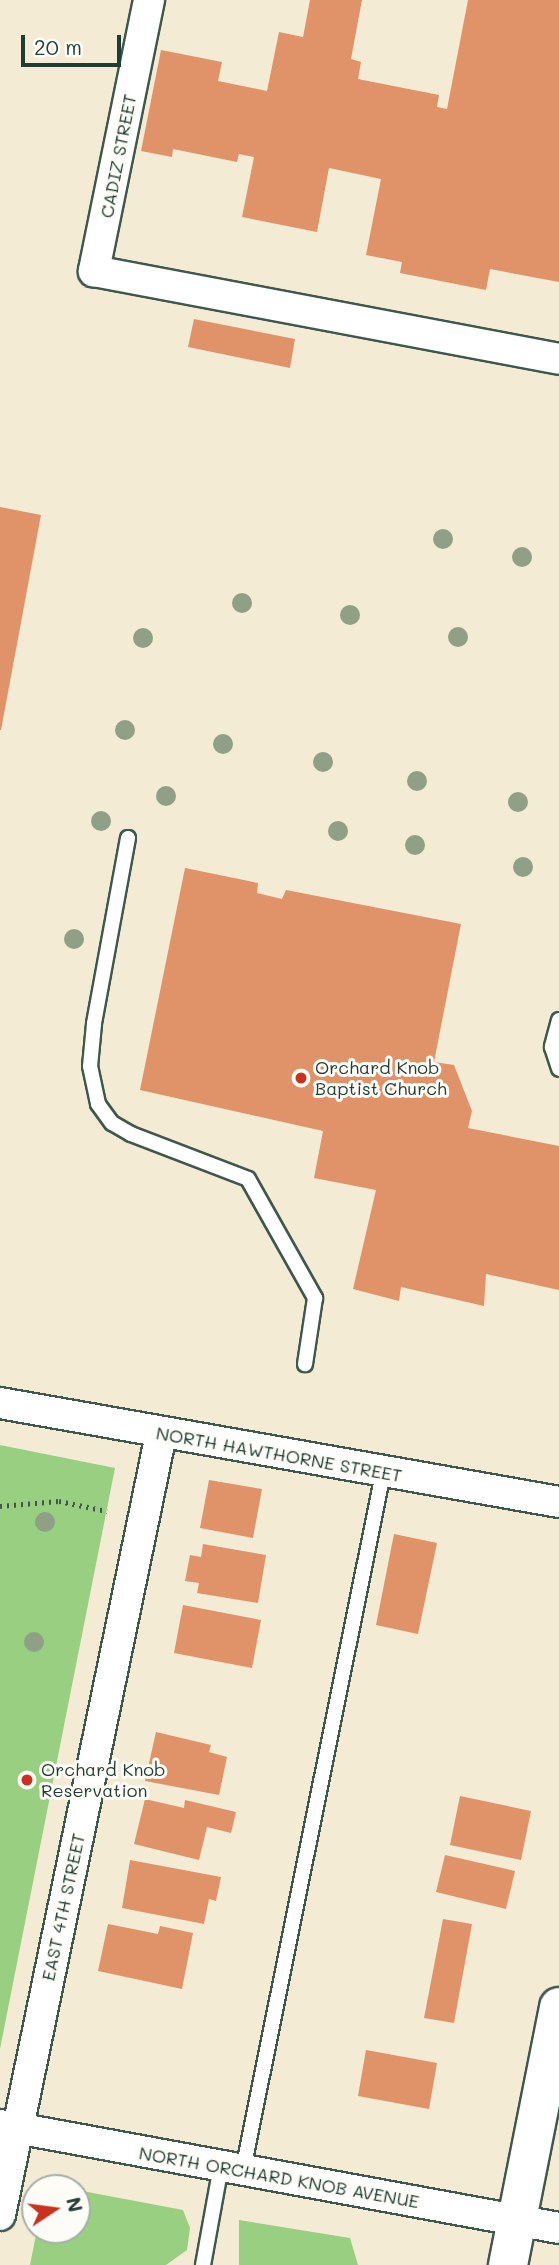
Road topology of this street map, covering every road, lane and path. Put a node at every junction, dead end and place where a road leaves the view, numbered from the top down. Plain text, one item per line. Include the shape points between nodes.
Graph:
1 (149, 0) edge
2 (559, 359) edge
3 (128, 838) dead end
4 (559, 1020) edge
5 (559, 1069) edge
6 (305, 1364) dead end
7 (0, 1403) edge
8 (161, 1434) junction
9 (383, 1473) junction
10 (559, 1502) edge
11 (0, 1506) edge
12 (107, 1511) dead end
13 (559, 2007) edge
14 (9, 2127) edge
15 (232, 2168) junction
16 (0, 2215) edge
17 (517, 2221) junction
18 (559, 2228) edge
19 (203, 2265) edge
20 (508, 2265) edge

1 - 2 street, CADIZ STREET via 94,271
3 - 6 lane via 94,1024 90,1066 98,1104 111,1123 131,1134 248,1179 315,1298
4 - 5 lane via 552,1047
7 - 8 street, NORTH HAWTHORNE STREET
8 - 9 street, NORTH HAWTHORNE STREET
8 - 14 street, EAST 4TH STREET
9 - 10 street, NORTH HAWTHORNE STREET
9 - 15 lane
11 - 12 path via 67,1502
13 - 17 main road
14 - 15 street, NORTH ORCHARD KNOB AVENUE
14 - 16 street, EAST 4TH STREET
15 - 17 street, NORTH ORCHARD KNOB AVENUE
15 - 19 lane
17 - 18 street, NORTH ORCHARD KNOB AVENUE
17 - 20 main road

